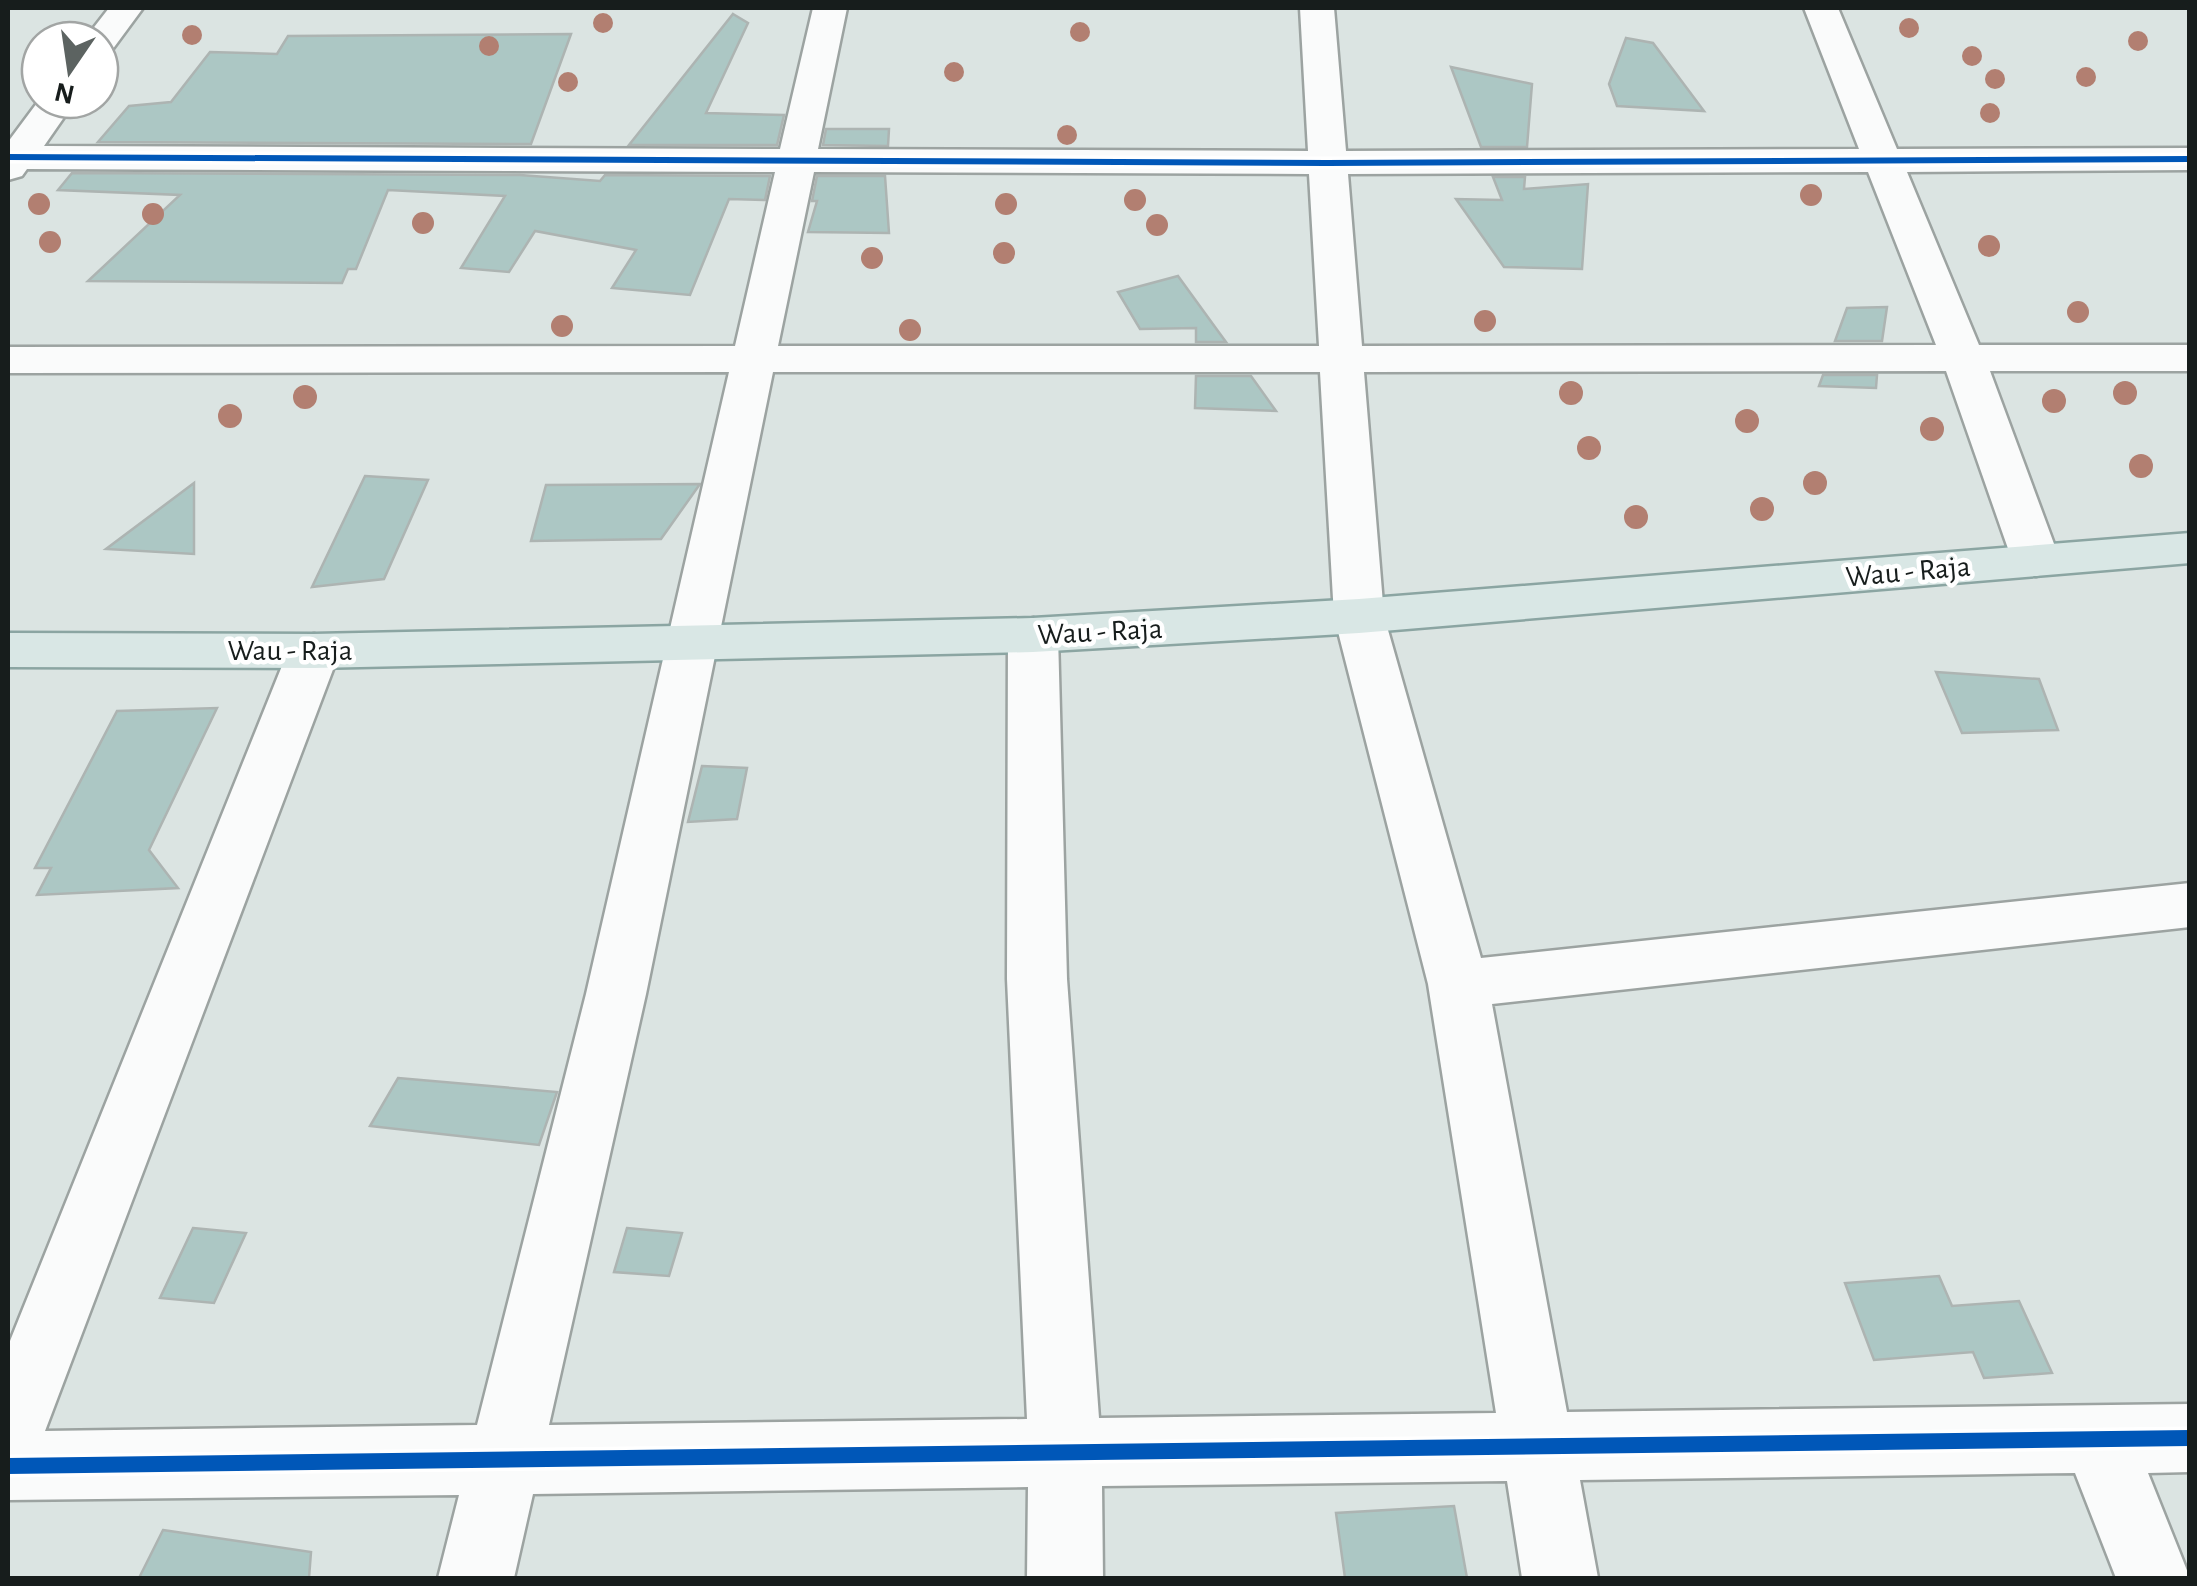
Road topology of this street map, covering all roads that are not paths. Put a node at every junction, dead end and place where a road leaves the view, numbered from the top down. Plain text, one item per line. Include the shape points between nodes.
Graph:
1 (830, 8) edge
2 (1316, 8) edge
3 (1821, 8) edge
4 (42, 120) edge
5 (2190, 159) edge
6 (10, 160) edge
7 (796, 160) junction
8 (1884, 160) junction
9 (1327, 164) junction
10 (754, 358) junction
11 (1962, 358) junction
12 (2190, 358) edge
13 (8, 360) edge
14 (1341, 360) junction
15 (2190, 548) edge
16 (2036, 560) junction
17 (1359, 616) junction
18 (1033, 635) junction
19 (690, 643) junction
20 (8, 650) edge
21 (314, 651) junction
22 (2190, 905) edge
23 (1458, 984) junction
24 (8, 1434) edge
25 (2190, 1438) edge
26 (2098, 1440) junction
27 (1534, 1446) junction
28 (1065, 1451) junction
29 (504, 1459) junction
30 (8, 1466) edge
31 (476, 1578) edge
32 (1065, 1578) edge
33 (1560, 1578) edge
34 (2154, 1578) edge

1 - 7 street
2 - 9 street
3 - 8 street
4 - 6 street
5 - 8 street
6 - 7 street
7 - 9 street
7 - 10 street
8 - 9 street
8 - 11 street
9 - 14 street
10 - 13 street
10 - 14 street
10 - 19 street
11 - 12 street
11 - 14 street
11 - 16 street
14 - 17 street
15 - 16 main road, Wau - Raja
16 - 17 main road, Wau - Raja
17 - 18 main road, Wau - Raja
17 - 23 street
18 - 19 main road, Wau - Raja
18 - 28 street via 1037,980
19 - 21 main road, Wau - Raja
19 - 29 street via 616,994
20 - 21 main road, Wau - Raja
21 - 24 street
22 - 23 street
23 - 27 street
25 - 26 street
26 - 27 street
26 - 34 street
27 - 28 street
27 - 33 street
28 - 29 street
28 - 32 street
29 - 30 street
29 - 31 street

